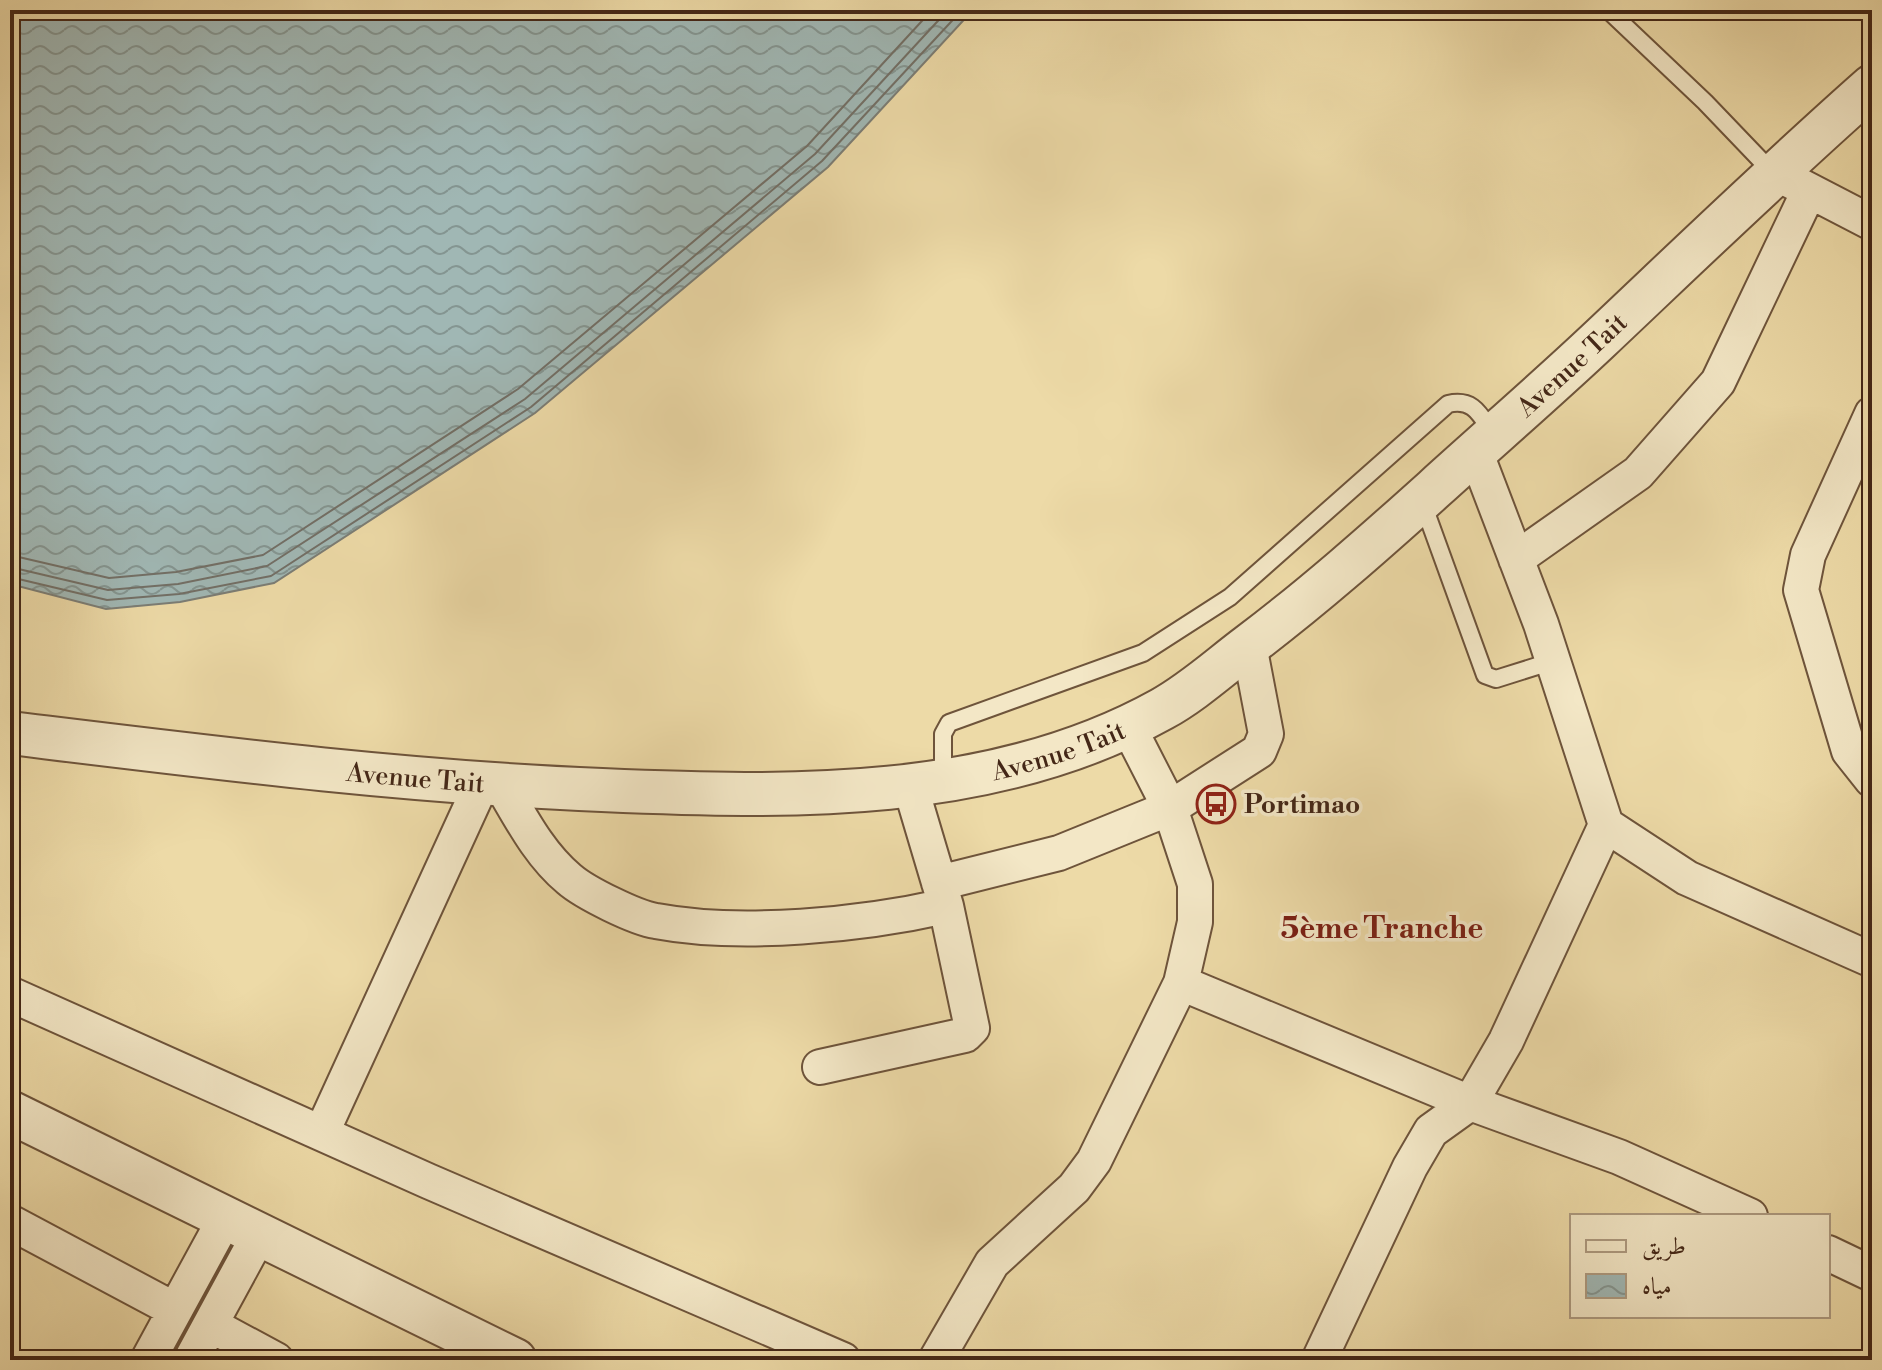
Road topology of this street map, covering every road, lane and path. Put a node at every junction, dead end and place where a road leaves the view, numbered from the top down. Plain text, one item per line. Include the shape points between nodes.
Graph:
1 (1608, 10) edge
2 (1872, 86) edge
3 (1791, 182) junction
4 (1872, 223) edge
5 (1872, 414) edge
6 (1485, 443) junction
7 (1422, 500) junction
8 (1516, 559) junction
9 (1249, 645) junction
10 (1553, 661) junction
11 (1128, 726) junction
12 (10, 733) edge
13 (1869, 767) edge
14 (926, 782) junction
15 (491, 786) junction
16 (1170, 808) junction
17 (1606, 825) junction
18 (942, 894) junction
19 (1872, 960) edge
20 (1181, 983) junction
21 (10, 994) edge
22 (820, 1067) dead end
23 (1470, 1103) junction
24 (10, 1112) edge
25 (322, 1132) junction
26 (1746, 1214) edge
27 (223, 1216) junction
28 (10, 1222) edge
29 (260, 1233) junction
30 (1830, 1254) edge
31 (1872, 1274) edge
32 (175, 1310) junction
33 (211, 1325) junction
34 (148, 1360) edge
35 (191, 1360) edge
36 (276, 1360) edge
37 (513, 1360) edge
38 (843, 1360) edge
39 (936, 1360) edge
40 (1319, 1360) edge

1 - 3 lane
2 - 3 street, Avenue Tait
3 - 4 street
3 - 6 street, Avenue Tait
3 - 8 street via 1746,327 1710,393 1638,473
5 - 13 street via 1808,555 1801,590 1849,751
6 - 7 street, Avenue Tait
6 - 8 street
6 - 14 lane via 1473,405 1463,400 1448,404 1230,597 1143,653 949,723
7 - 9 street, Avenue Tait
7 - 10 lane via 1485,675 1496,679
8 - 10 street
9 - 11 street, Avenue Tait via 1167,707
9 - 16 street via 1264,743
10 - 17 street
11 - 14 street, Avenue Tait via 1069,750
11 - 16 street
12 - 15 street, Avenue Tait
14 - 15 street, Avenue Tait via 811,794
14 - 18 street
15 - 18 street via 570,880 652,921 705,927 843,922 904,915
15 - 25 street
16 - 18 street
16 - 20 street via 1197,904
17 - 19 street via 1687,878
17 - 23 street via 1506,1041
18 - 22 street via 973,1022 970,1033
20 - 23 street
20 - 39 street via 1090,1169 992,1263
21 - 25 street
23 - 26 street via 1619,1157
23 - 40 street via 1431,1131
24 - 27 street
25 - 38 street
27 - 29 street
27 - 32 street
28 - 32 street
29 - 33 street
29 - 37 street
30 - 31 street
32 - 34 street
33 - 35 street
33 - 36 street

